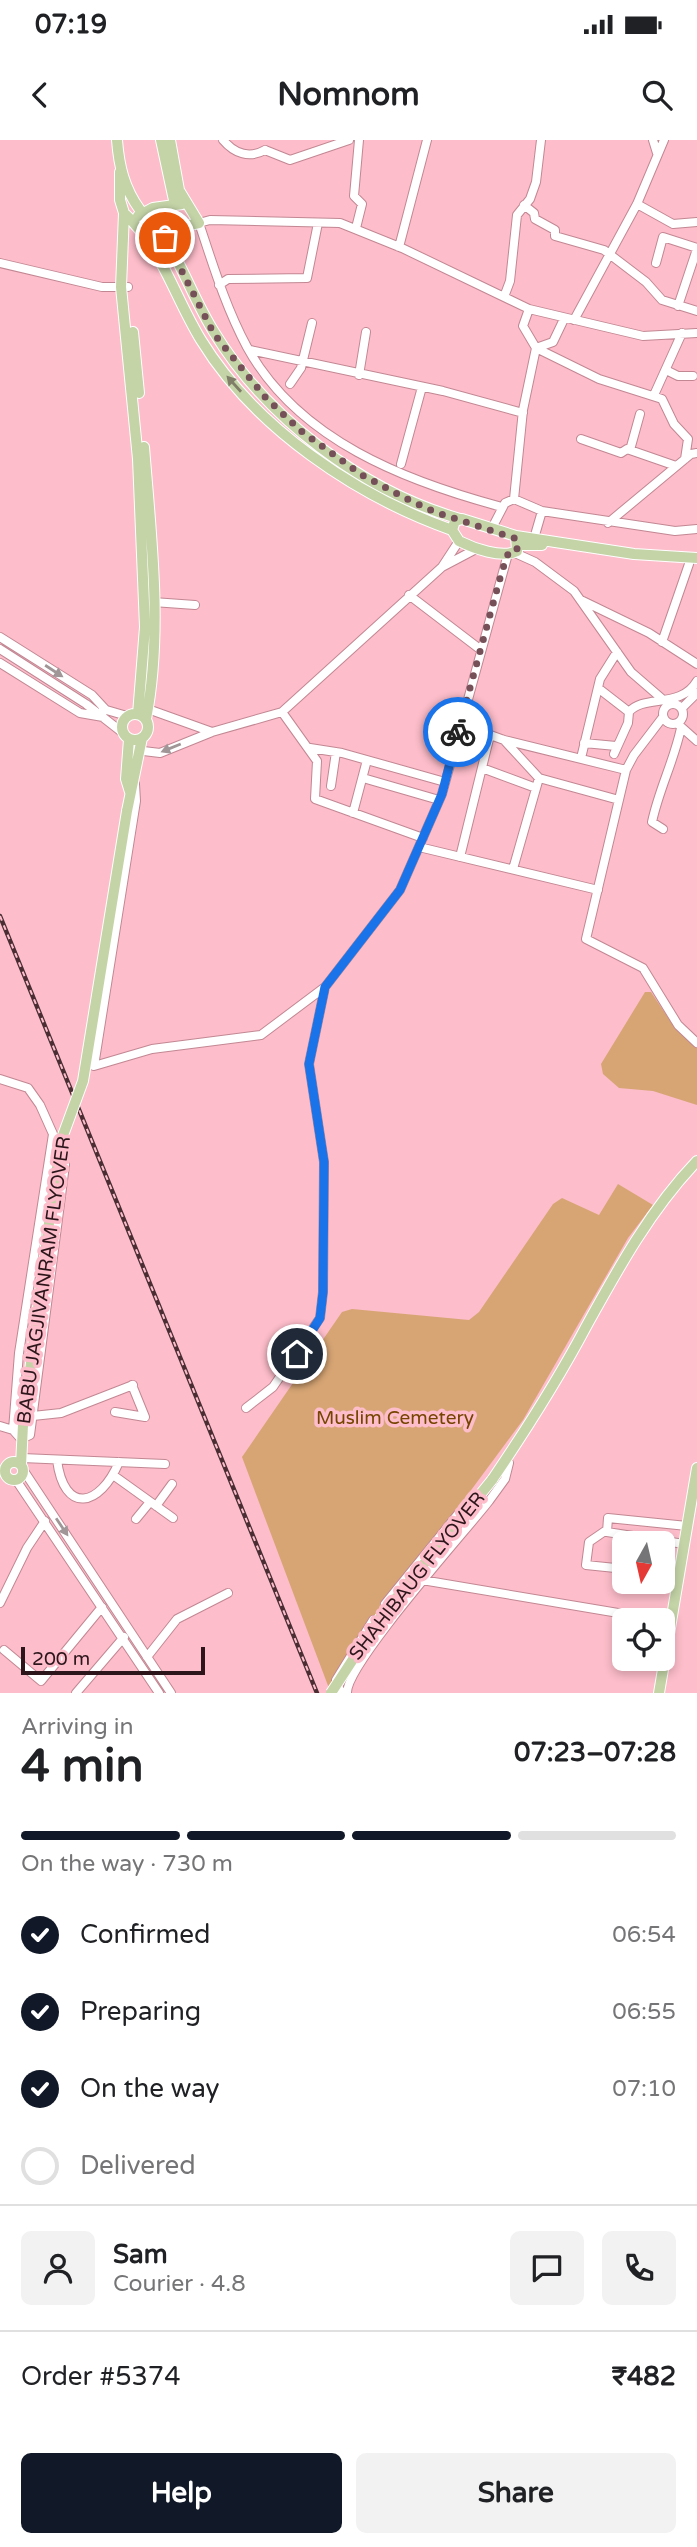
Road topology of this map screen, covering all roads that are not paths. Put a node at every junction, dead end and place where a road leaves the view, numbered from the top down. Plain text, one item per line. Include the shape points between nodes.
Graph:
1 (117, 140) edge
2 (161, 140) edge
3 (170, 140) edge
4 (223, 140) edge
5 (264, 140) edge
6 (349, 140) edge
7 (359, 140) edge
8 (427, 140) edge
9 (541, 140) edge
10 (653, 140) edge
11 (664, 140) edge
12 (265, 150) junction
13 (657, 153) junction
14 (120, 172) junction
15 (179, 204) junction
16 (637, 204) junction
17 (524, 205) junction
18 (145, 210) junction
19 (127, 216) junction
20 (685, 222) junction
21 (697, 222) edge
22 (198, 223) junction
23 (318, 223) junction
24 (178, 228) junction
25 (356, 228) junction
26 (160, 231) junction
27 (145, 233) junction
28 (681, 241) junction
29 (170, 246) junction
30 (399, 247) junction
31 (697, 249) edge
32 (610, 256) junction
33 (0, 263) edge
34 (656, 263) dead end
35 (124, 284) junction
36 (219, 285) junction
37 (504, 297) junction
38 (678, 306) junction
39 (529, 309) junction
40 (697, 310) edge
41 (564, 319) junction
42 (574, 320) junction
43 (312, 323) dead end
44 (366, 332) dead end
45 (697, 333) edge
46 (682, 334) junction
47 (536, 348) junction
48 (248, 349) junction
49 (303, 363) junction
50 (666, 370) junction
51 (359, 375) junction
52 (693, 376) dead end
53 (290, 384) dead end
54 (422, 387) junction
55 (654, 395) junction
56 (523, 413) junction
57 (640, 414) dead end
58 (581, 439) dead end
59 (630, 450) junction
60 (697, 453) edge
61 (685, 459) junction
62 (401, 464) dead end
63 (676, 467) junction
64 (514, 499) junction
65 (502, 507) junction
66 (542, 511) junction
67 (460, 519) junction
68 (608, 523) junction
69 (492, 528) junction
70 (697, 529) edge
71 (452, 530) junction
72 (459, 541) junction
73 (533, 541) junction
74 (514, 547) junction
75 (478, 548) junction
76 (695, 562) edge
77 (442, 567) junction
78 (409, 595) junction
79 (581, 600) junction
80 (153, 602) junction
81 (195, 605) dead end
82 (0, 637) edge
83 (662, 642) junction
84 (0, 649) edge
85 (481, 650) junction
86 (617, 652) junction
87 (0, 663) edge
88 (697, 664) edge
89 (697, 681) edge
90 (598, 688) junction
91 (697, 693) edge
92 (666, 703) junction
93 (682, 708) junction
94 (282, 712) junction
95 (629, 712) junction
96 (104, 713) junction
97 (140, 713) junction
98 (663, 717) junction
99 (460, 724) junction
100 (679, 726) junction
101 (212, 732) junction
102 (490, 735) junction
103 (503, 740) junction
104 (697, 741) edge
105 (130, 743) junction
106 (584, 743) junction
107 (310, 748) junction
108 (336, 752) junction
109 (582, 754) dead end
110 (367, 760) junction
111 (482, 768) junction
112 (626, 770) junction
113 (363, 778) junction
114 (539, 778) junction
115 (135, 781) junction
116 (445, 782) junction
117 (331, 786) dead end
118 (536, 788) junction
119 (130, 792) junction
120 (439, 800) junction
121 (619, 800) junction
122 (353, 813) junction
123 (663, 829) dead end
124 (421, 842) junction
125 (460, 857) junction
126 (513, 869) junction
127 (598, 890) junction
128 (325, 987) junction
129 (697, 1043) edge
130 (0, 1079) edge
131 (697, 1161) edge
132 (65, 1165) dead end
133 (697, 1168) edge
134 (246, 1408) dead end
135 (115, 1412) dead end
136 (33, 1416) junction
137 (0, 1426) edge
138 (19, 1434) junction
139 (57, 1460) junction
140 (119, 1462) junction
141 (507, 1462) junction
142 (165, 1464) dead end
143 (11, 1466) edge
144 (697, 1468) edge
145 (113, 1475) junction
146 (16, 1480) joint
147 (172, 1484) dead end
148 (153, 1504) junction
149 (697, 1504) edge
150 (173, 1518) dead end
151 (136, 1519) dead end
152 (45, 1521) junction
153 (687, 1527) junction
154 (605, 1531) junction
155 (684, 1544) junction
156 (612, 1568) edge
157 (91, 1570) junction
158 (81, 1575) junction
159 (676, 1576) edge
160 (679, 1576) junction
161 (422, 1580) junction
162 (228, 1593) dead end
163 (0, 1603) edge
164 (102, 1607) junction
165 (669, 1608) edge
166 (612, 1612) edge
167 (130, 1629) junction
168 (122, 1638) junction
169 (4, 1650) dead end
170 (147, 1657) junction
171 (661, 1671) edge
172 (76, 1693) edge
173 (159, 1693) edge
174 (171, 1693) edge
175 (336, 1693) edge
176 (347, 1693) edge
177 (659, 1693) edge
178 (665, 1693) edge

1 - 14 main road
2 - 15 main road
3 - 15 main road
4 - 12 street via 235,152
5 - 12 street
6 - 12 street via 289,160
7 - 25 street via 354,196 362,204
8 - 30 street
9 - 17 street via 536,182
10 - 13 street
11 - 13 street
13 - 16 street
14 - 18 main road
14 - 19 main road via 120,200
15 - 18 main road
15 - 22 main road
16 - 20 street via 673,224
16 - 32 street
17 - 32 street via 535,219 555,230 555,236 604,250
17 - 37 street via 517,215
18 - 19 main road
18 - 26 main road
19 - 27 main road
19 - 35 main road
20 - 21 street
20 - 28 street
22 - 23 street
22 - 24 main road
22 - 36 street
23 - 25 street
23 - 36 street via 307,278 228,279
24 - 26 main road
24 - 29 main road
25 - 30 street
26 - 27 main road
26 - 29 main road
71 -> 27 main road via 330,468 257,410 200,339
28 - 31 street
28 - 34 street via 663,237
29 - 67 main road via 214,334 275,408 362,475 420,506
30 - 37 street
31 - 38 street
32 - 38 street via 662,300
32 - 42 street
33 - 35 street via 102,287
35 - 80 main road via 142,423
35 - 97 main road via 142,551 145,648
36 - 48 street
37 - 39 street
38 - 40 street
39 - 41 street
39 - 47 street via 523,326
41 - 42 street
41 - 47 street via 553,342
42 - 46 street via 643,336
43 - 49 street
44 - 51 street
45 - 46 street
46 - 50 street
47 - 55 street via 600,379
47 - 56 street
48 - 49 street
48 - 65 street via 284,395 341,443 396,473
49 - 51 street
49 - 53 street
50 - 52 street
50 - 55 street
51 - 54 street
54 - 56 street
54 - 62 street
55 - 61 street via 662,399 674,424 688,439
56 - 64 street
57 - 59 street
58 - 59 street via 621,453
59 - 63 street
60 - 61 street
61 - 63 street
63 - 68 street
64 - 65 street
64 - 66 street
65 - 69 street
66 - 68 street
66 - 73 street
67 - 69 main road
67 - 71 main road
68 - 70 street via 679,532
69 - 74 main road
71 - 72 main road
72 - 75 main road
72 - 77 street
73 - 74 main road
73 - 76 main road
74 - 75 main road
74 - 79 street
74 - 85 street
75 - 77 street
76 - 83 street
77 - 78 street
78 - 85 street
78 - 94 street
79 - 83 street
79 - 86 street
80 - 81 street
80 - 97 main road via 154,652
82 -> 96 street via 92,695
83 - 88 street
84 - 96 street
85 - 99 street
86 - 90 street via 603,671
86 - 92 street via 631,672
87 - 96 street via 80,713
89 - 92 street via 687,693
90 - 95 street
90 - 106 street
91 - 93 street
92 - 93 street
92 - 95 street via 642,705
92 - 98 street
93 - 100 street
94 - 101 street
94 - 107 street
95 - 106 street via 615,750
96 - 97 street
96 - 105 street
97 - 101 street
97 - 105 main road via 122,724
97 - 105 main road via 148,731
98 - 100 street
98 - 112 street
99 - 102 street
99 - 116 street
100 - 104 street
100 - 123 street via 652,822
101 -> 105 street via 160,753
102 - 103 street
102 - 111 street
103 - 112 street
103 - 114 street
105 - 115 main road
105 - 119 main road
106 - 109 street
107 - 108 street
107 - 122 street via 317,761 315,799
108 - 110 street
108 - 117 street
110 - 113 street
110 - 116 street
111 - 118 street
111 - 125 street
112 - 121 street
113 - 120 street
113 - 122 street
114 - 118 street
114 - 121 street
115 - 119 main road
115 - 128 street via 136,801 94,1066 152,1049 261,1035
116 - 120 street
118 - 126 street
119 - 138 main road, BABU JAGJIVANRAM FLYOVER, bridge via 83,1081 62,1138
120 - 124 street
121 - 127 street
122 - 124 street
124 - 125 street
124 - 128 street via 400,890
125 - 126 street
126 - 127 street
127 - 129 street via 586,939 643,968 678,1025
128 - 134 street via 309,1064 324,1162 320,1318 273,1387
130 - 138 street via 28,1088 53,1134 21,1340
131 - 141 main road via 615,1270
132 - 136 street
133 - 141 main road via 619,1273 591,1328
135 - 136 street via 145,1417 132,1385 61,1413
136 - 138 street via 30,1435
137 - 138 street
138 - 143 main road, BABU JAGJIVANRAM FLYOVER
139 - 140 street
139 - 143 street
139 - 145 street via 59,1477 74,1496 88,1499 101,1493
140 - 142 street
140 - 145 street
141 - 161 street via 505,1479
141 - 175 main road, SHAHIBAUG FLYOVER, bridge via 380,1618
141 - 175 street via 414,1565 358,1641 336,1679
143 - 146 main road via 8,1478
143 -> 157 street
144 - 153 main road
145 - 148 street
146 - 152 street
147 - 148 street
148 - 150 street
148 - 151 street
149 - 178 main road
152 - 158 street
152 - 163 street
153 - 154 street via 608,1518
153 - 155 main road
154 - 155 street
154 - 156 street via 589,1542 586,1565
155 - 160 main road
157 - 158 street
157 - 167 street
158 - 164 street
159 - 160 street
160 - 165 main road
161 - 166 street
161 - 176 street via 381,1633
162 - 170 street via 177,1619
164 - 168 street
164 - 169 street via 41,1681
167 - 168 street
167 - 170 street
168 - 172 street
168 - 173 street
170 - 174 street
171 - 177 main road

